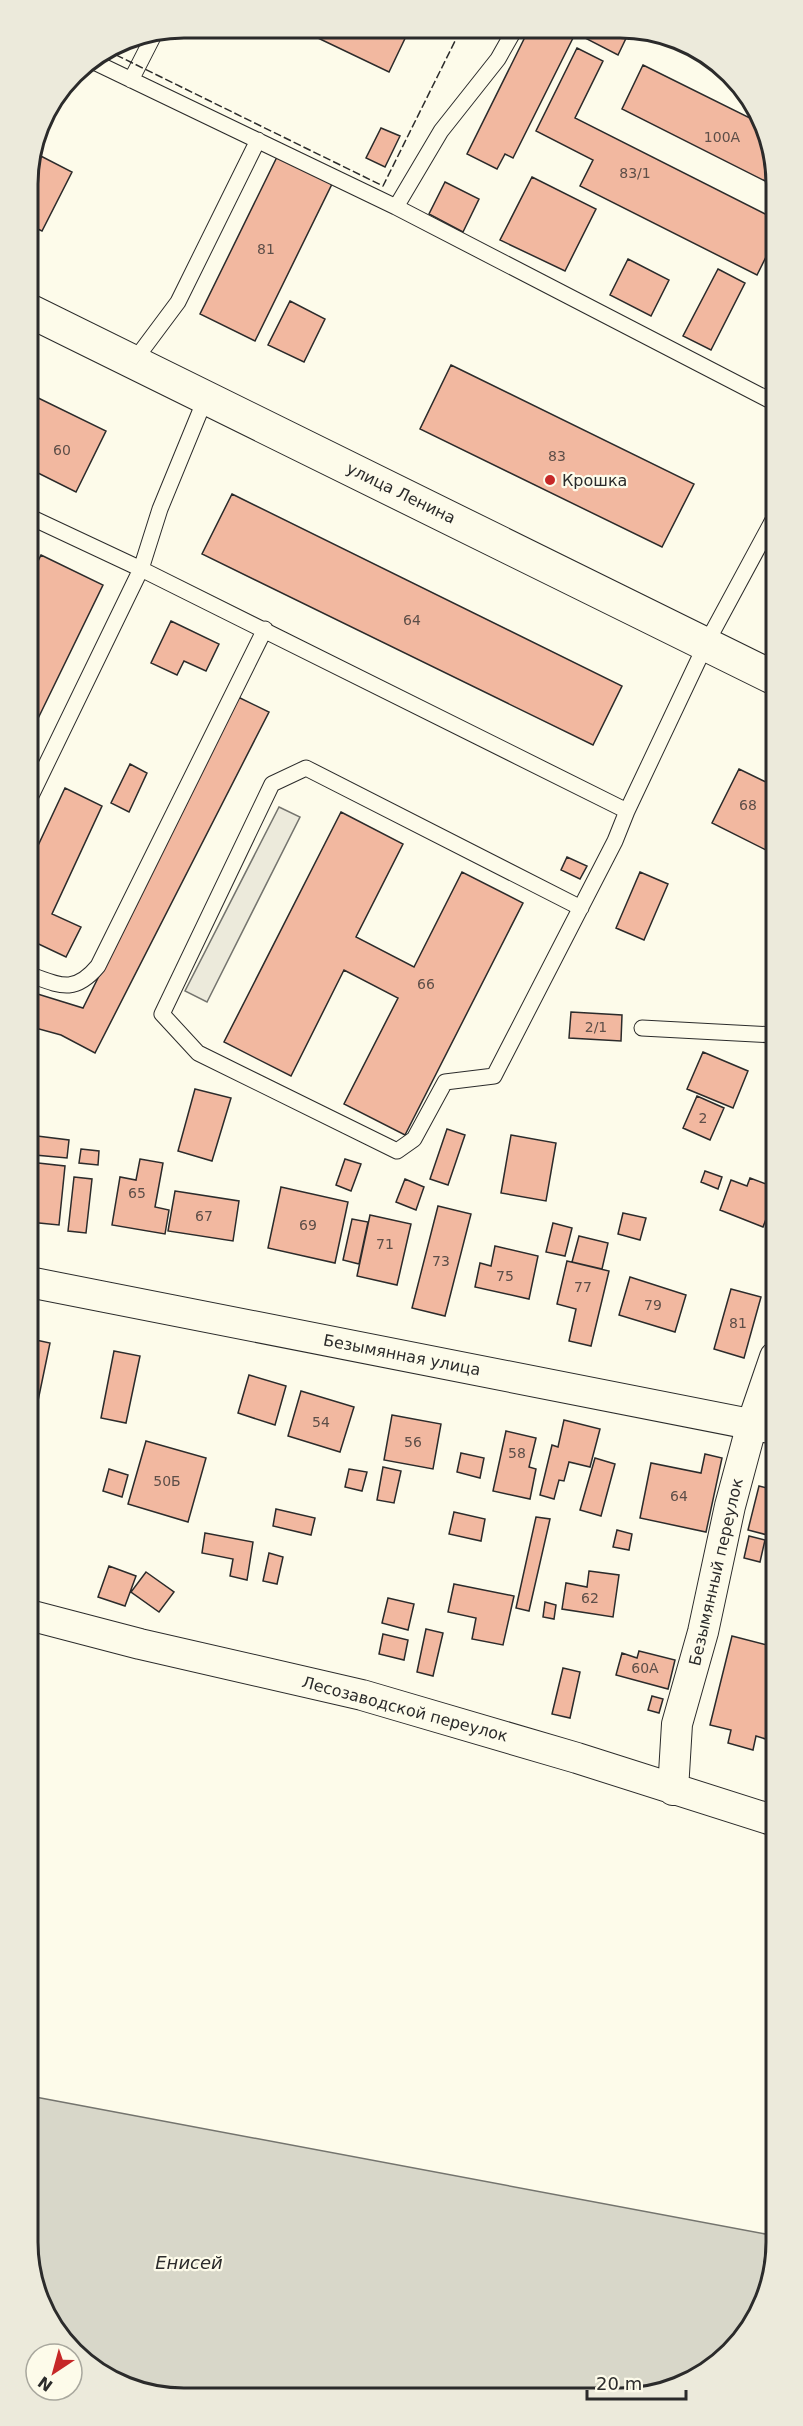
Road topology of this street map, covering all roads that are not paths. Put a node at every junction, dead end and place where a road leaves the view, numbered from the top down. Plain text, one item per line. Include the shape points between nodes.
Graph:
1 (510, 38) edge
2 (151, 41) edge
3 (99, 64) edge
4 (131, 80) junction
5 (258, 140) junction
6 (396, 207) junction
7 (38, 315) edge
8 (134, 361) junction
9 (206, 397) junction
10 (766, 398) edge
11 (38, 521) edge
12 (766, 533) edge
13 (141, 569) junction
14 (265, 629) junction
15 (706, 644) junction
16 (766, 674) edge
17 (38, 781) edge
18 (627, 811) junction
19 (581, 908) junction
20 (38, 978) edge
21 (642, 1028) dead end
22 (766, 1035) edge
23 (38, 1284) edge
24 (764, 1426) edge
25 (38, 1617) edge
26 (673, 1790) junction
27 (765, 1818) edge

1 - 6 lane via 441,131
2 - 4 lane
3 - 4 lane
4 - 5 lane
5 - 6 lane
5 - 8 lane via 178,302
6 - 10 lane
7 - 8 street, улица Ленина
8 - 9 street, улица Ленина
9 - 13 lane via 160,509
9 - 15 street, улица Ленина
11 - 13 lane
12 - 15 lane
13 - 14 lane
13 - 17 lane
14 - 18 lane
14 - 20 lane via 98,966 87,979 75,985 59,985
15 - 16 street, улица Ленина
15 - 18 lane
18 - 19 lane
19 - 19 lane via 494,1076 445,1082 414,1139 397,1151 198,1053 162,1014 272,784 306,768
21 - 22 lane
23 - 24 street, Безымянная улица
24 - 26 street, Безымянный переулок via 730,1506 703,1632 677,1724
25 - 26 street, Лесозаводской переулок via 362,1695
26 - 27 street, Лесозаводской переулок

